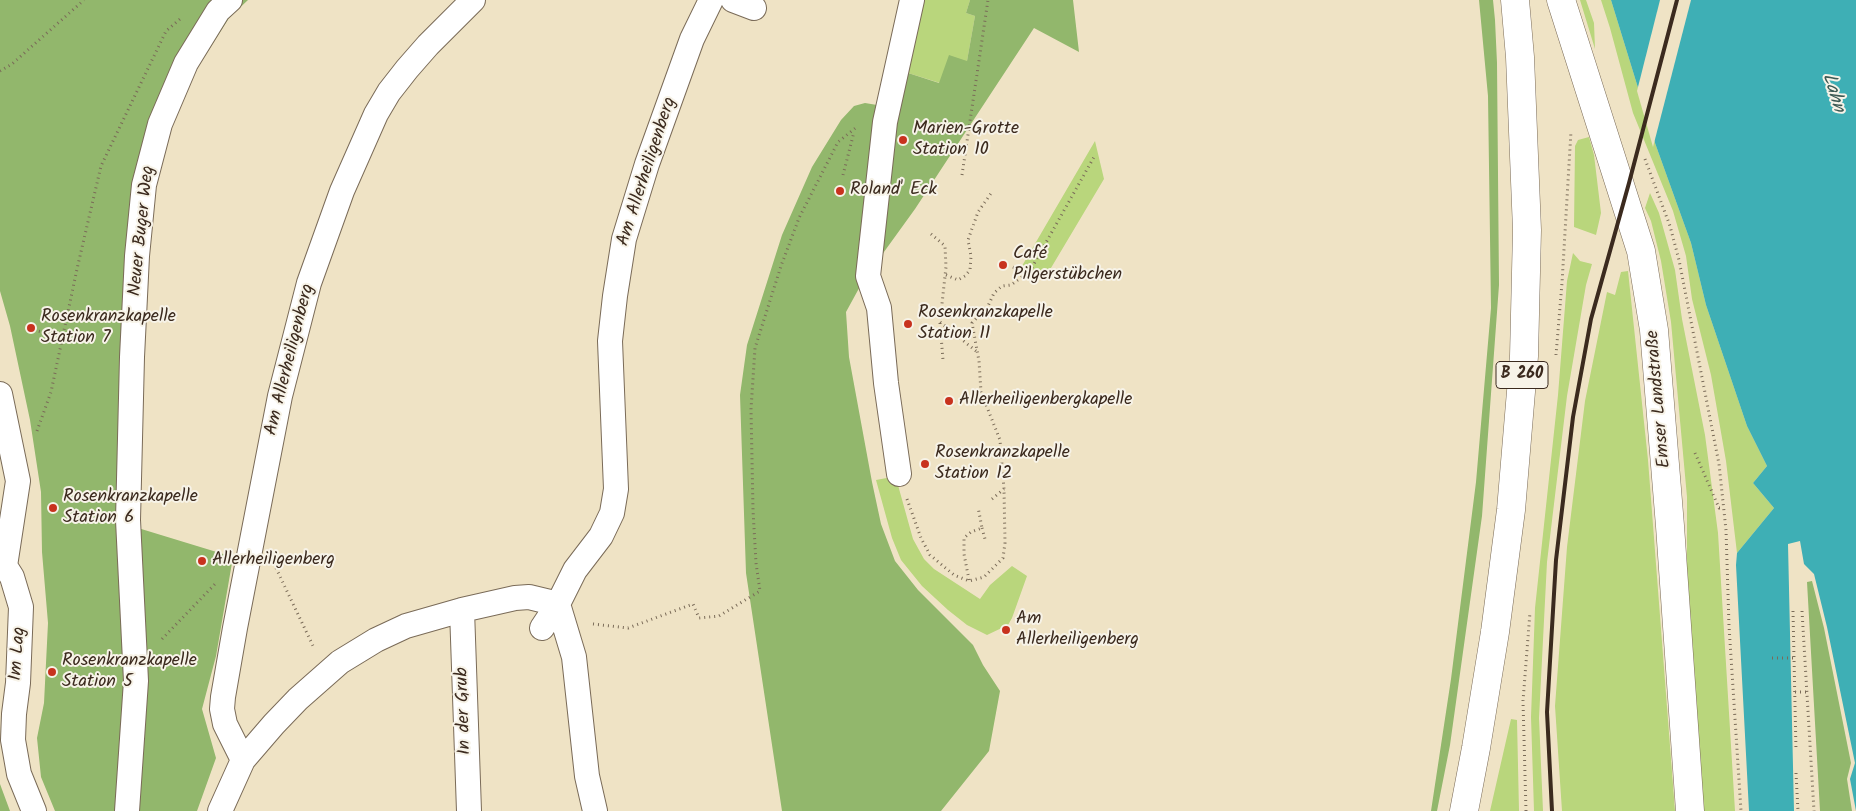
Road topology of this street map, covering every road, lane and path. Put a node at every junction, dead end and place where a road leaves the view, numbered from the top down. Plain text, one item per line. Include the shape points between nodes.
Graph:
1 (84, 0) edge
2 (230, 0) edge
3 (472, 0) edge
4 (711, 0) edge
5 (912, 0) edge
6 (988, 0) edge
7 (1515, 0) edge
8 (1561, 0) edge
9 (184, 15) dead end
10 (0, 71) edge
11 (884, 122) junction
12 (856, 126) junction
13 (1094, 157) dead end
14 (842, 175) dead end
15 (962, 175) dead end
16 (992, 192) dead end
17 (931, 234) dead end
18 (1013, 267) dead end
19 (1027, 274) junction
20 (946, 275) junction
21 (1036, 285) dead end
22 (940, 322) junction
23 (34, 330) dead end
24 (62, 337) junction
25 (976, 351) junction
26 (943, 360) dead end
27 (0, 394) edge
28 (1662, 429) junction
29 (34, 437) dead end
30 (899, 474) joint
31 (1004, 489) junction
32 (992, 499) dead end
33 (978, 507) dead end
34 (1723, 508) dead end
35 (982, 528) junction
36 (984, 539) dead end
37 (252, 541) junction
38 (2, 562) edge
39 (969, 581) junction
40 (216, 582) dead end
41 (558, 604) junction
42 (462, 610) junction
43 (1793, 611) dead end
44 (1802, 611) dead end
45 (596, 625) dead end
46 (542, 628) dead end
47 (1772, 658) dead end
48 (1794, 658) junction
49 (136, 670) junction
50 (329, 672) junction
51 (1795, 692) junction
52 (1807, 692) junction
53 (1796, 751) dead end
54 (243, 760) junction
55 (1796, 772) dead end
56 (34, 811) edge
57 (126, 811) edge
58 (220, 811) edge
59 (469, 811) edge
60 (595, 811) edge
61 (1464, 811) edge
62 (1690, 811) edge
63 (1798, 811) edge
64 (1814, 811) edge

1 - 10 path
2 - 49 street, Neuer Buger Weg via 218,12 186,63 160,124 144,186 137,256 128,516
3 - 37 street, Am Allerheiligenberg via 428,45 389,92 342,191 309,283 280,396
4 - 41 street, Am Allerheiligenberg via 692,39 624,239 610,341 616,489 612,513 601,536 575,570
5 - 11 street
6 - 15 path
7 - 61 street, B 260 via 1527,230 1524,356 1511,510 1495,632
8 - 28 street, Emser Landstraße via 1640,251 1654,330
9 - 24 path via 166,31 101,166
11 - 12 path via 869,120
11 - 30 street via 868,276 879,308
12 - 14 path
12 - 45 path via 838,142 798,218 755,348 751,409 753,510 760,591 719,616 699,618 694,604 628,628
13 - 19 path
16 - 20 path via 978,212 968,240 970,270 958,280
17 - 20 path via 945,246
18 - 19 path
19 - 21 path
19 - 25 path via 1011,285 1002,286 972,322
20 - 22 path
22 - 25 path
22 - 26 path
23 - 24 path
24 - 29 path via 51,392
25 - 31 path via 981,392 1000,440
27 - 38 street via 18,481
28 - 34 path via 1686,432 1719,508
28 - 62 street, Emser Landstraße
30 - 39 path via 930,555 954,575
31 - 32 path
31 - 39 path via 1003,558 984,577
33 - 35 path
35 - 36 path
35 - 39 path via 964,538
37 - 50 path via 264,544 321,662
37 - 54 street, Am Allerheiligenberg via 222,709
38 - 56 street, Im Lag via 20,598 22,614 14,748 20,779
40 - 49 path
41 - 42 street via 523,597
41 - 46 street, Am Allerheiligenberg
41 - 60 street via 574,657 587,776
42 - 50 street via 391,632
42 - 59 street, In der Grub
43 - 48 path
44 - 52 path
47 - 48 path
48 - 51 path
49 - 57 street, Neuer Buger Weg
50 - 54 street via 298,699
51 - 52 path
51 - 53 path
52 - 64 path
54 - 58 street
55 - 63 path

